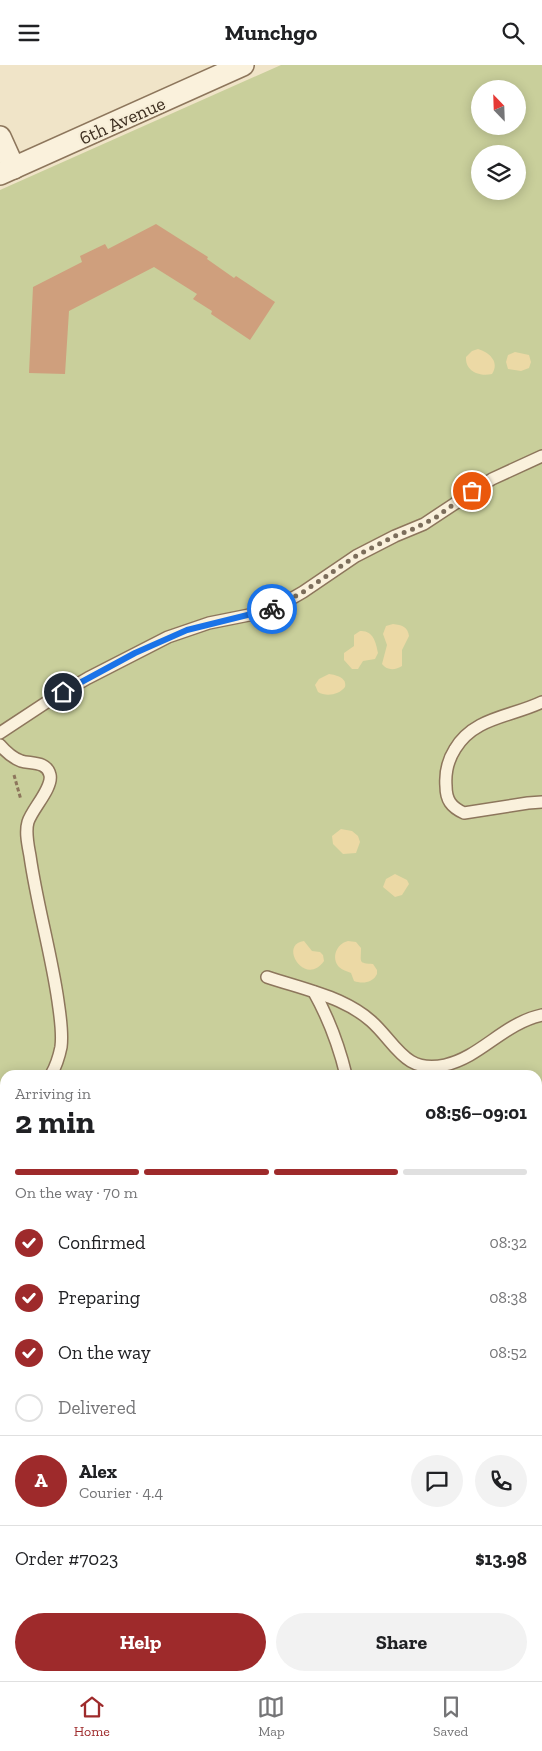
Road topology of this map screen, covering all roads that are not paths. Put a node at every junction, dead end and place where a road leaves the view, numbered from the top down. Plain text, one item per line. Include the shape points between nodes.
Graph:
1 (243, 65) edge
2 (0, 137) edge
3 (7, 171) edge
4 (542, 456) edge
5 (542, 702) edge
6 (0, 733) edge
7 (0, 745) edge
8 (542, 802) edge
9 (267, 977) dead end
10 (314, 993) junction
11 (542, 1015) edge
12 (53, 1070) edge
13 (345, 1070) edge

1 - 3 street, 6th Avenue
2 - 3 street
4 - 6 lane via 492,479 424,524 356,556 277,607 209,623 168,637 88,678
5 - 8 lane via 489,720 468,732 452,753 446,779 447,799 464,813
7 - 12 lane via 22,761 47,768 50,775 50,783 26,829 60,1021 61,1045
9 - 10 lane
10 - 11 lane via 338,1001 370,1019 404,1058 432,1067 464,1058 516,1024
10 - 13 lane via 339,1046

